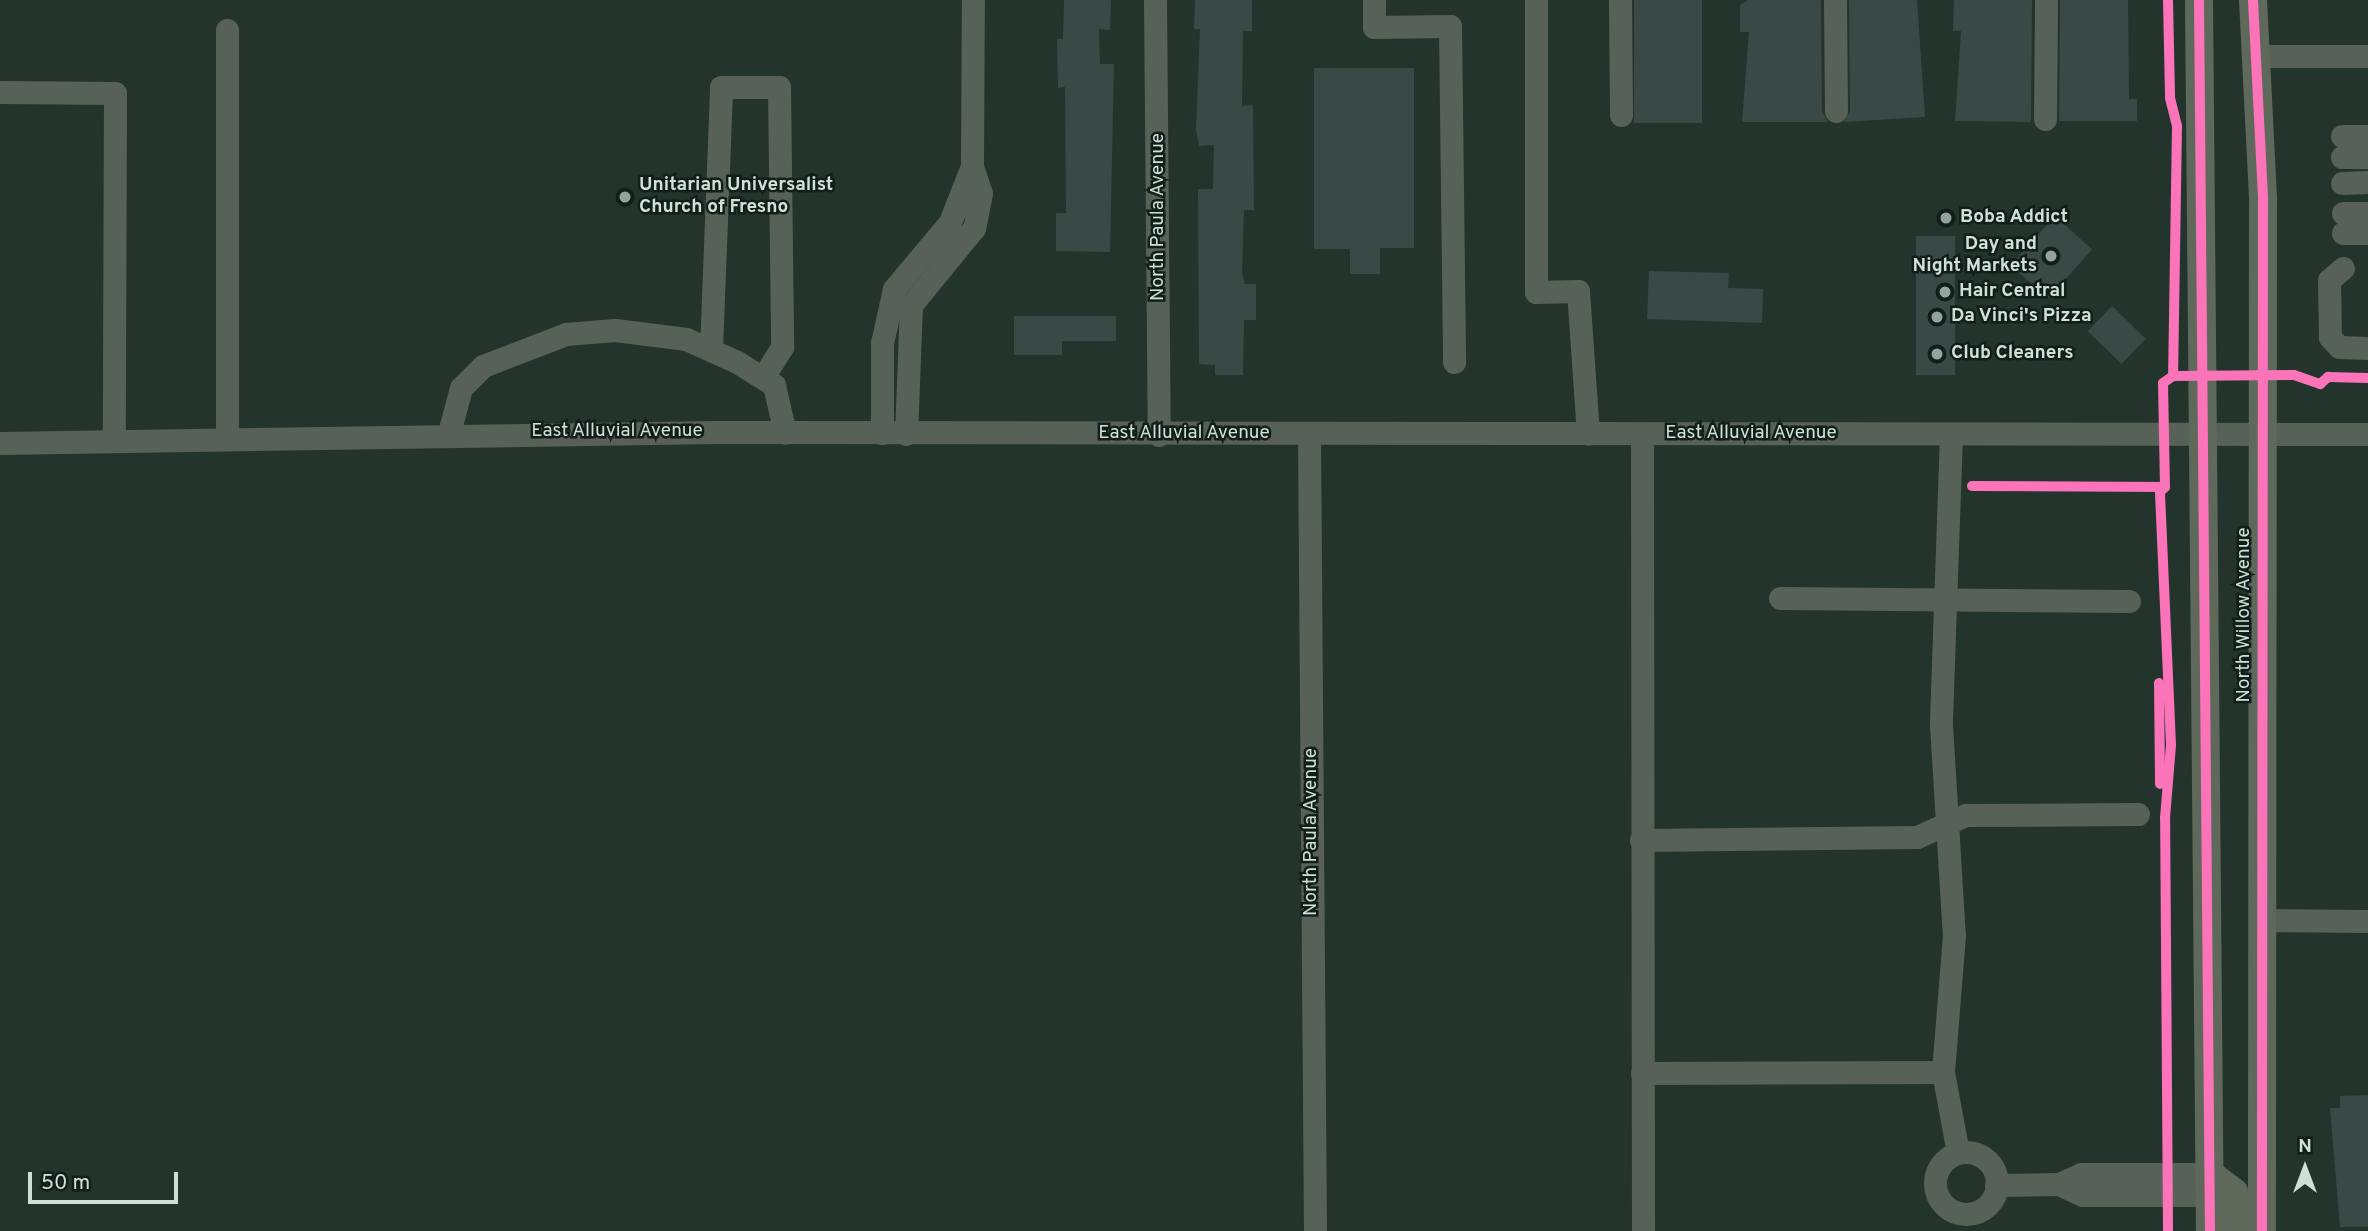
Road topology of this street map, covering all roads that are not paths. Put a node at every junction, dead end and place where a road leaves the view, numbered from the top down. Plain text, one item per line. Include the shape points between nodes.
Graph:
1 (973, 0) edge
2 (1155, 0) edge
3 (1374, 0) edge
4 (1536, 0) edge
5 (1620, 0) edge
6 (1835, 0) edge
7 (2046, 0) edge
8 (2199, 0) edge
9 (2253, 0) edge
10 (228, 30) dead end
11 (2258, 56) junction
12 (2368, 56) edge
13 (0, 92) edge
14 (1836, 111) dead end
15 (1621, 115) dead end
16 (2045, 119) dead end
17 (2368, 136) edge
18 (2368, 157) edge
19 (972, 166) junction
20 (2368, 182) edge
21 (2342, 183) dead end
22 (2368, 213) edge
23 (2368, 233) edge
24 (2343, 268) dead end
25 (2368, 348) edge
26 (712, 350) junction
27 (1454, 362) dead end
28 (763, 378) junction
29 (449, 433) junction
30 (785, 433) junction
31 (882, 433) junction
32 (2264, 433) junction
33 (906, 434) junction
34 (1309, 434) junction
35 (1588, 434) junction
36 (1642, 434) junction
37 (1951, 434) junction
38 (2204, 434) junction
39 (2368, 434) edge
40 (1159, 435) junction
41 (227, 439) junction
42 (114, 441) junction
43 (0, 443) edge
44 (1780, 598) dead end
45 (1945, 600) junction
46 (2129, 601) dead end
47 (2138, 814) dead end
48 (1947, 825) junction
49 (1641, 840) junction
50 (2260, 920) junction
51 (2368, 921) edge
52 (1943, 1072) junction
53 (1642, 1073) junction
54 (1958, 1153) junction
55 (1996, 1185) junction
56 (2210, 1185) junction
57 (1960, 1222) edge
58 (1315, 1231) edge
59 (1643, 1231) edge
60 (2210, 1231) edge
61 (2237, 1231) edge
62 (2262, 1231) edge

1 - 19 street
2 - 40 street, North Paula Avenue
3 - 27 street via 1374,27 1450,26
4 - 35 street via 1536,292 1578,291
5 - 15 street
6 - 14 street
7 - 16 street
8 - 38 main road
9 - 11 main road, North Willow Avenue
10 - 41 street
11 - 12 street
11 - 32 main road, North Willow Avenue
13 - 42 street via 115,93
17 - 18 street via 2342,146
19 - 31 street via 950,222 894,289 882,343
19 - 33 street via 981,192 974,228 911,305
20 - 21 street
22 - 23 street via 2343,223
24 - 25 street via 2329,280 2331,341
26 - 28 street
26 - 28 street via 721,86 779,86 782,347
26 - 29 street via 674,336 615,330 566,334 520,348 470,377
28 - 30 street via 780,394
29 - 30 street, East Alluvial Avenue
29 - 41 street, East Alluvial Avenue
30 - 31 street, East Alluvial Avenue
31 - 33 street, East Alluvial Avenue
32 - 38 street, East Alluvial Avenue
32 - 39 street, East Alluvial Avenue
32 - 50 main road, North Willow Avenue
33 - 40 street, East Alluvial Avenue
34 - 35 street, East Alluvial Avenue
34 - 40 street, East Alluvial Avenue
34 - 58 street, North Paula Avenue
35 - 36 street, East Alluvial Avenue
36 - 37 street, East Alluvial Avenue
36 - 49 street
37 - 38 street, East Alluvial Avenue
37 - 45 street
38 - 56 main road
41 - 42 street, East Alluvial Avenue
42 - 43 street, East Alluvial Avenue
44 - 45 street
45 - 46 street
45 - 48 street via 1941,725
47 - 48 street via 1966,816
48 - 49 street via 1917,838
48 - 52 street via 1954,935
49 - 53 street
50 - 51 street
50 - 62 main road, North Willow Avenue
52 - 53 street
52 - 54 street
53 - 59 street
54 - 55 street via 1986,1160
54 - 57 street via 1941,1164 1934,1183 1940,1202
55 - 56 street via 2059,1184 2081,1174
55 - 57 street via 1986,1207
56 - 60 main road
56 - 61 main road via 2234,1192

